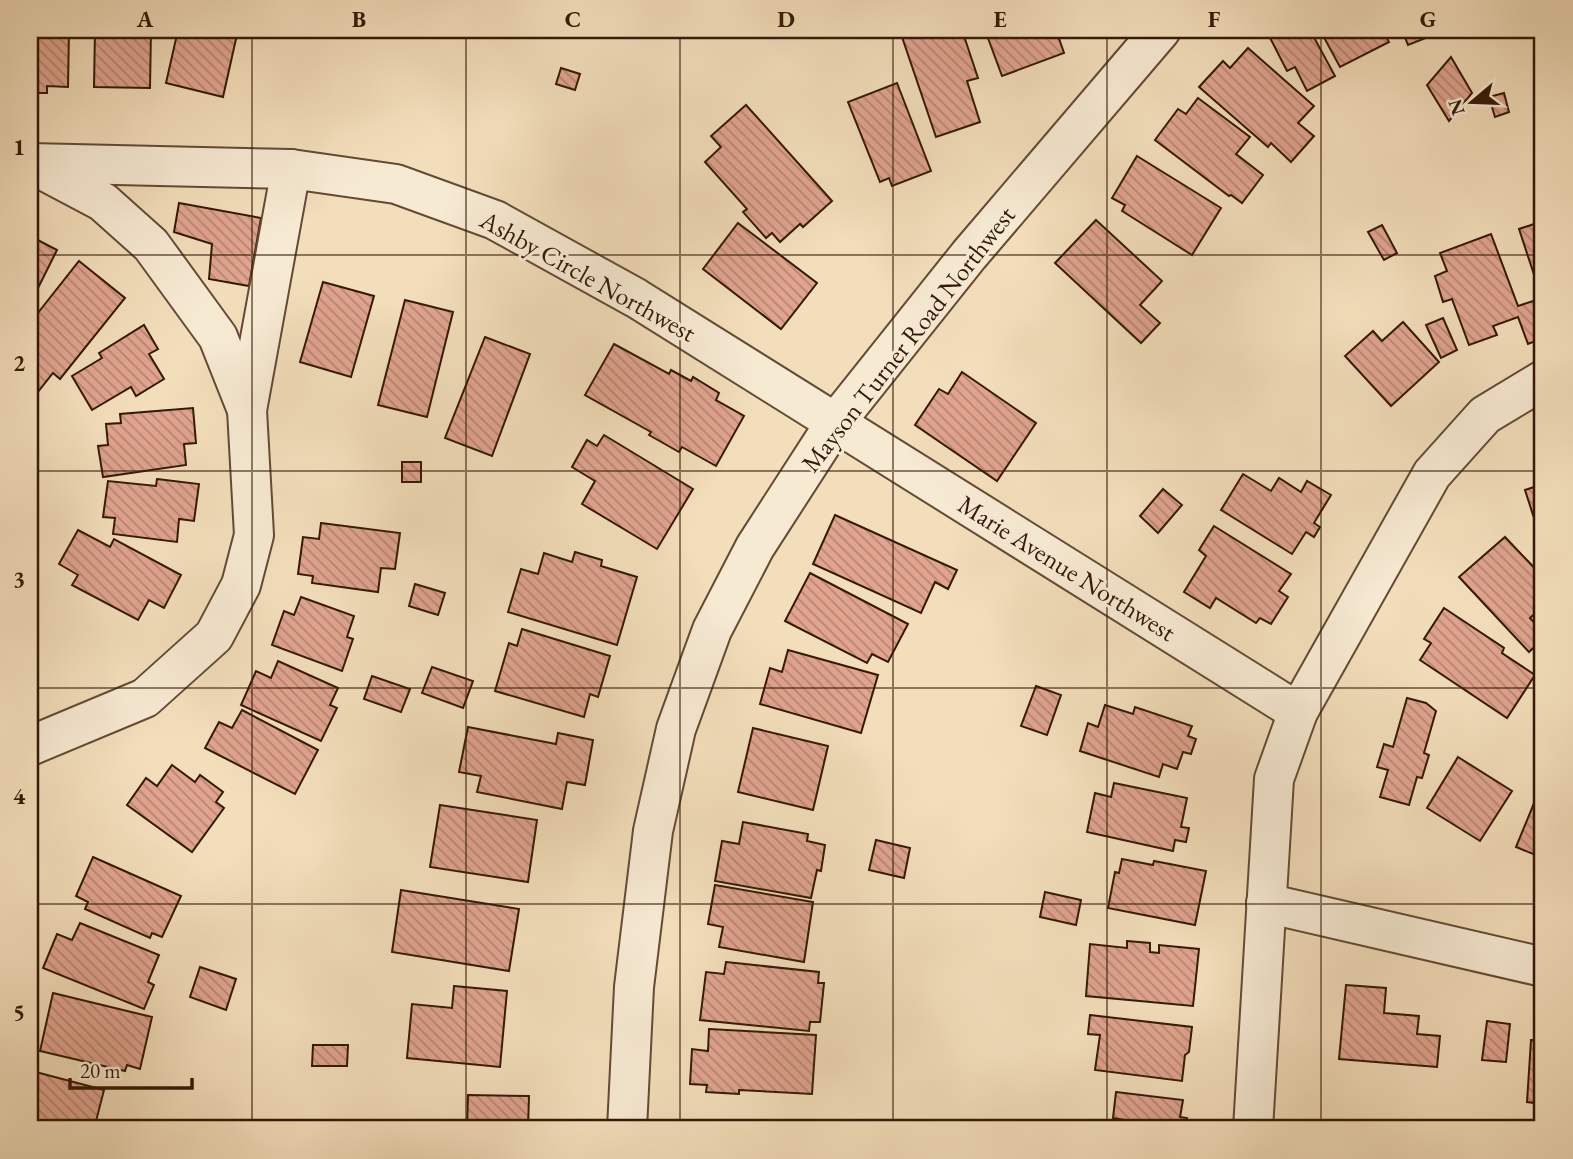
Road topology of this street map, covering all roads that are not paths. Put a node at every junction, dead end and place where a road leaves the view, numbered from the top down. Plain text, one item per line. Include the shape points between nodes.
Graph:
1 (1161, 30) edge
2 (30, 164) edge
3 (290, 169) junction
4 (1543, 380) edge
5 (247, 410) junction
6 (835, 424) junction
7 (1298, 712) junction
8 (30, 746) edge
9 (1266, 903) junction
10 (1543, 967) edge
11 (626, 1129) edge
12 (1253, 1129) edge

1 - 6 street, Mayson Turner Road Northwest via 969,255
2 - 3 street, Ashby Circle Northwest
2 - 5 street via 103,202 151,245 218,337
3 - 5 street
3 - 6 street, Ashby Circle Northwest via 396,184 495,220 636,298
4 - 7 street via 1485,415 1432,474
5 - 8 street via 254,535 241,584 214,636 145,698
6 - 7 street, Marie Avenue Northwest
6 - 11 street, Mayson Turner Road Northwest via 755,547 712,630 676,729 653,831 634,987
7 - 9 street via 1274,779
9 - 10 street
9 - 12 street

